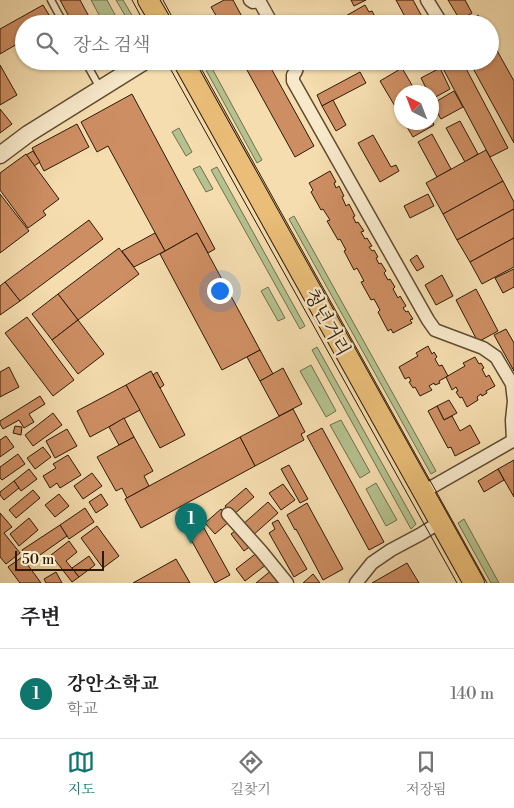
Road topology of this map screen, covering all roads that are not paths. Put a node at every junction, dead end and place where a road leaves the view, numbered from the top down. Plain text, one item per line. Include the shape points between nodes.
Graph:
1 (51, 0) edge
2 (148, 0) edge
3 (250, 0) edge
4 (427, 0) edge
5 (59, 15) edge
6 (157, 15) edge
7 (267, 15) edge
8 (436, 15) edge
9 (90, 70) edge
10 (131, 70) edge
11 (187, 70) edge
12 (296, 70) edge
13 (100, 89) junction
14 (0, 155) edge
15 (513, 440) edge
16 (423, 492) junction
17 (228, 514) dead end
18 (440, 522) junction
19 (287, 583) edge
20 (356, 583) edge
21 (474, 583) edge

1 - 5 lane
2 - 6 main road
3 - 7 street via 258,1
4 - 8 street
9 - 13 lane
10 - 13 street
11 - 16 main road, 청년거리
12 - 15 street via 293,80 428,320 435,330 483,348 496,357 512,384
13 - 14 street
15 - 16 street
16 - 18 main road, 청년거리
17 - 19 street
18 - 20 street via 372,563
18 - 21 main road, 청년거리

